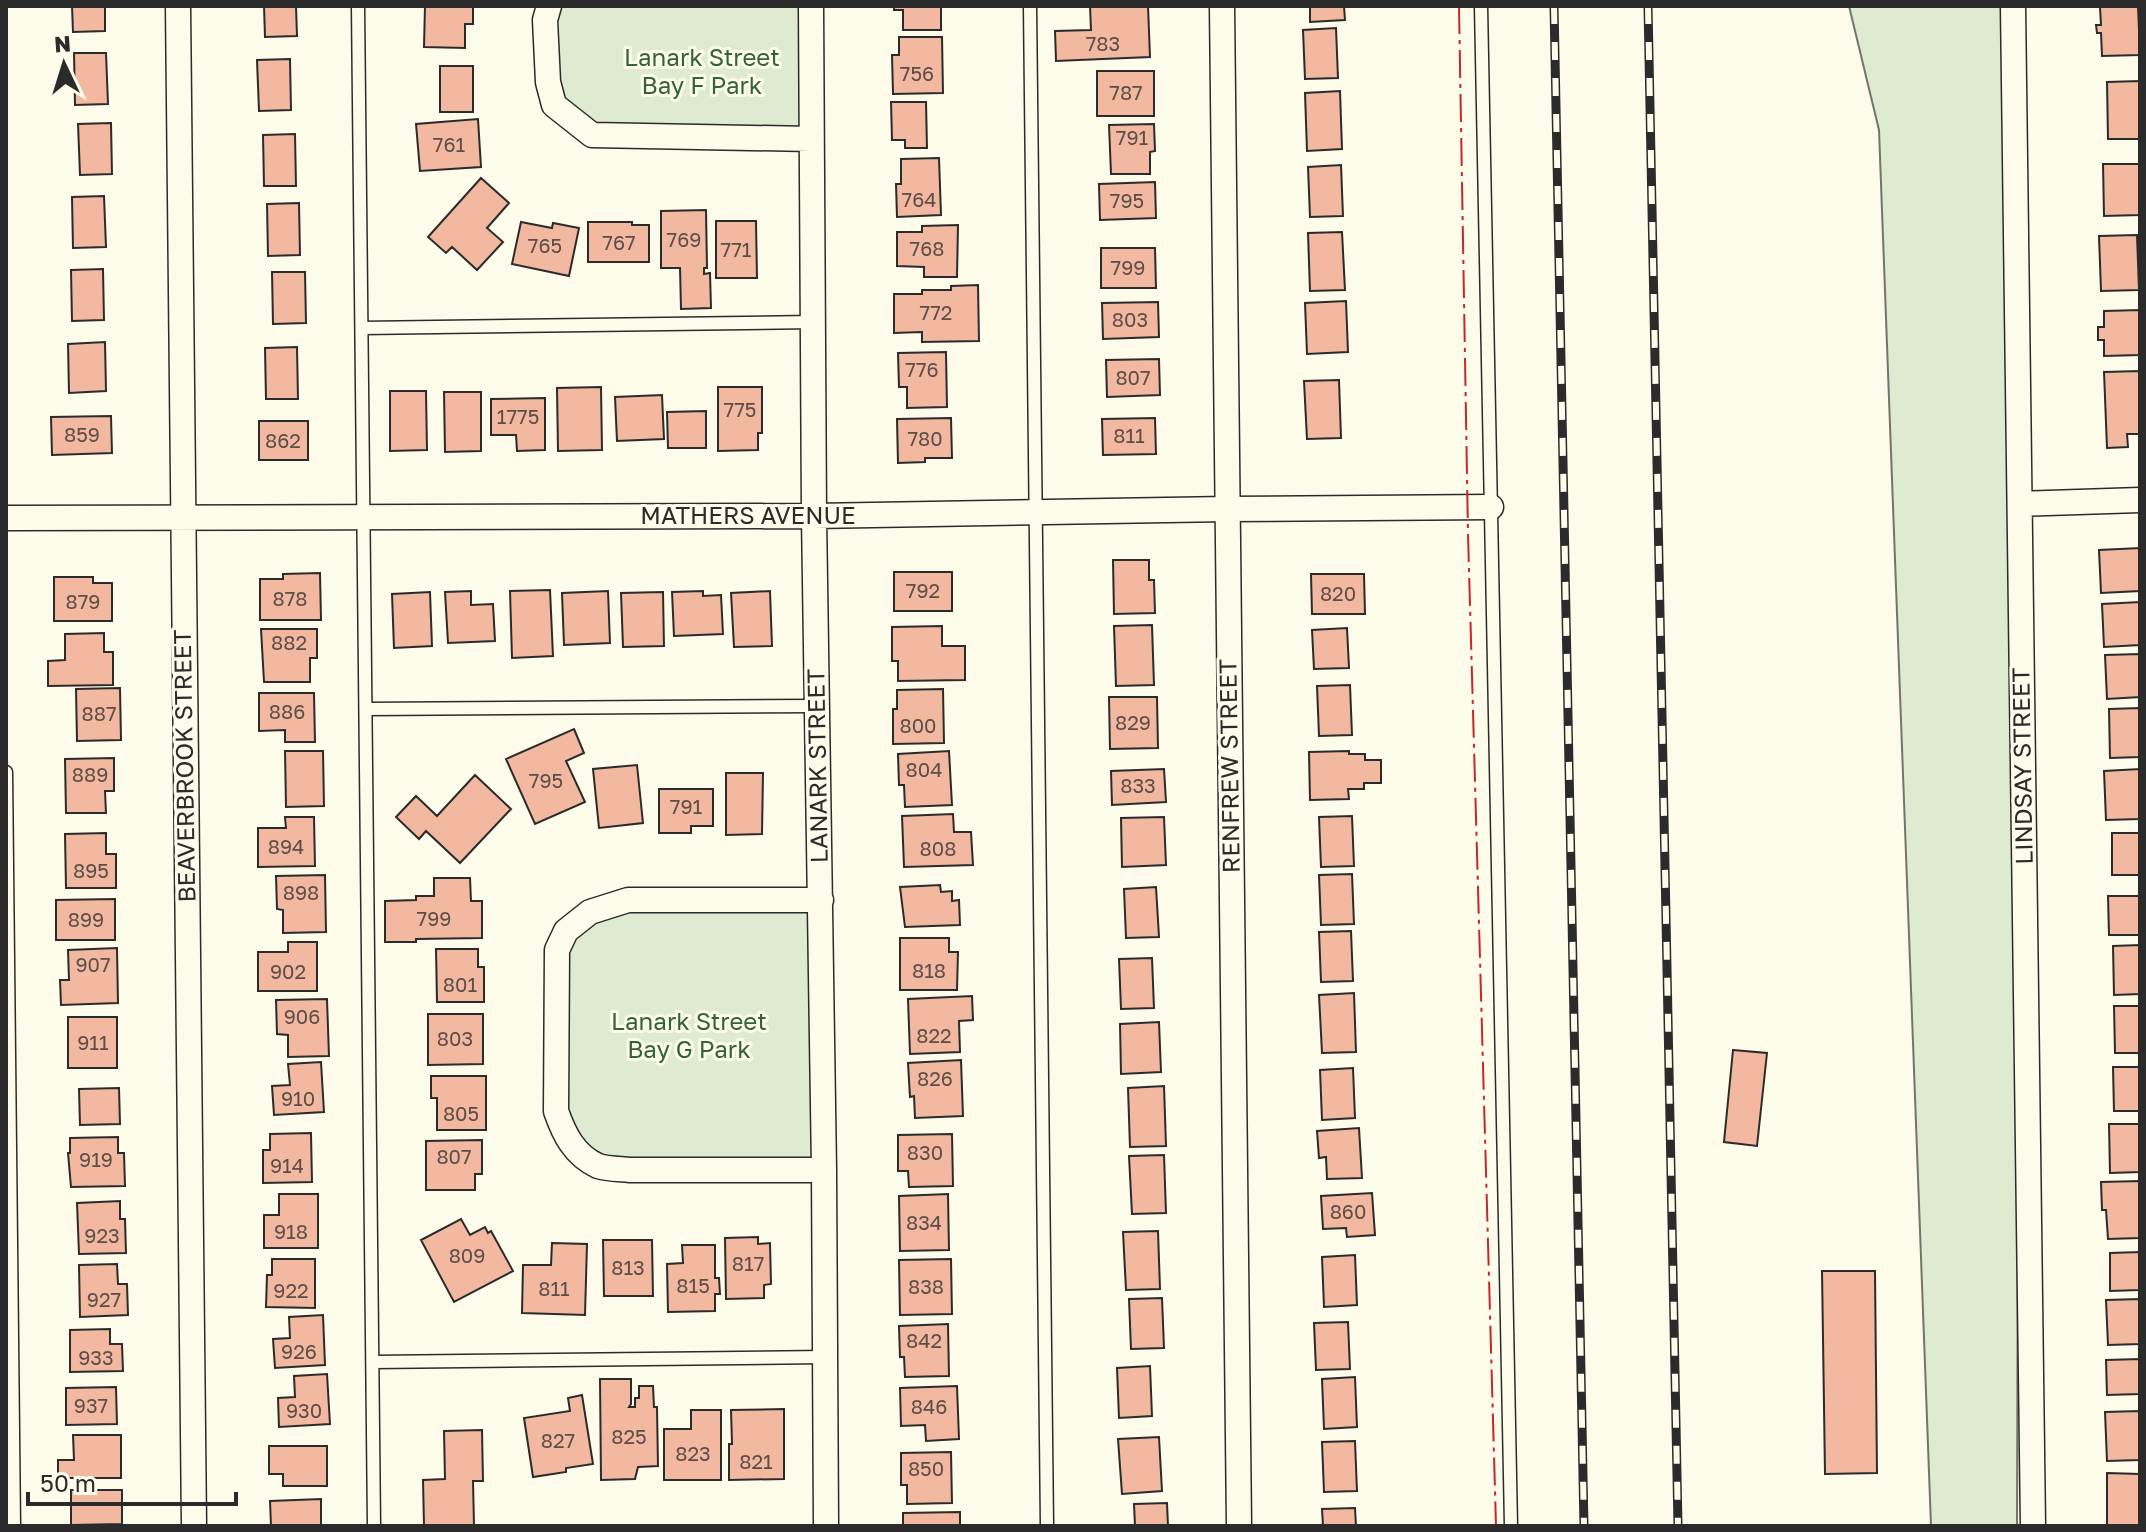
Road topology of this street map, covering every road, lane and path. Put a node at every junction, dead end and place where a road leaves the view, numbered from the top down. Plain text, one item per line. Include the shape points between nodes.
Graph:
1 (178, 6) edge
2 (358, 6) edge
3 (549, 6) edge
4 (811, 6) edge
5 (1030, 6) edge
6 (1222, 6) edge
7 (1481, 6) edge
8 (2013, 6) edge
9 (811, 139) junction
10 (814, 322) junction
11 (362, 328) junction
12 (2140, 500) edge
13 (2020, 504) junction
14 (1491, 507) junction
15 (1227, 509) junction
16 (1035, 512) junction
17 (364, 516) junction
18 (814, 516) junction
19 (182, 517) junction
20 (6, 518) edge
21 (818, 706) junction
22 (366, 709) junction
23 (6, 772) edge
24 (821, 900) junction
25 (824, 1170) junction
26 (825, 1357) junction
27 (373, 1362) junction
28 (14, 1526) edge
29 (194, 1526) edge
30 (374, 1526) edge
31 (826, 1526) edge
32 (1047, 1526) edge
33 (1239, 1526) edge
34 (1511, 1526) edge
35 (2033, 1526) edge

1 - 19 street, BEAVERBROOK STREET
2 - 11 lane
3 - 9 street via 548,82 554,105 592,135
4 - 9 street, LANARK STREET
5 - 16 lane
6 - 15 street, RENFREW STREET
7 - 14 lane
8 - 13 street, LINDSAY STREET
9 - 10 street, LANARK STREET
10 - 11 lane
10 - 18 street, LANARK STREET
11 - 17 lane
12 - 13 street
13 - 35 street, LINDSAY STREET
14 - 15 street, MATHERS AVENUE
14 - 34 lane
15 - 16 street, MATHERS AVENUE
15 - 33 street, RENFREW STREET
16 - 18 street, MATHERS AVENUE
16 - 32 lane
17 - 18 street, MATHERS AVENUE
17 - 19 street, MATHERS AVENUE
17 - 22 lane
18 - 21 street, LANARK STREET
19 - 20 street, MATHERS AVENUE
19 - 29 street, BEAVERBROOK STREET
21 - 22 lane
21 - 24 street, LANARK STREET
22 - 27 lane
23 - 28 lane
24 - 25 street, LANARK STREET
24 - 25 street via 628,900 590,912 566,931 557,950 556,1111 576,1151 599,1166
25 - 26 street, LANARK STREET
26 - 27 lane
26 - 31 street, LANARK STREET
27 - 30 lane

